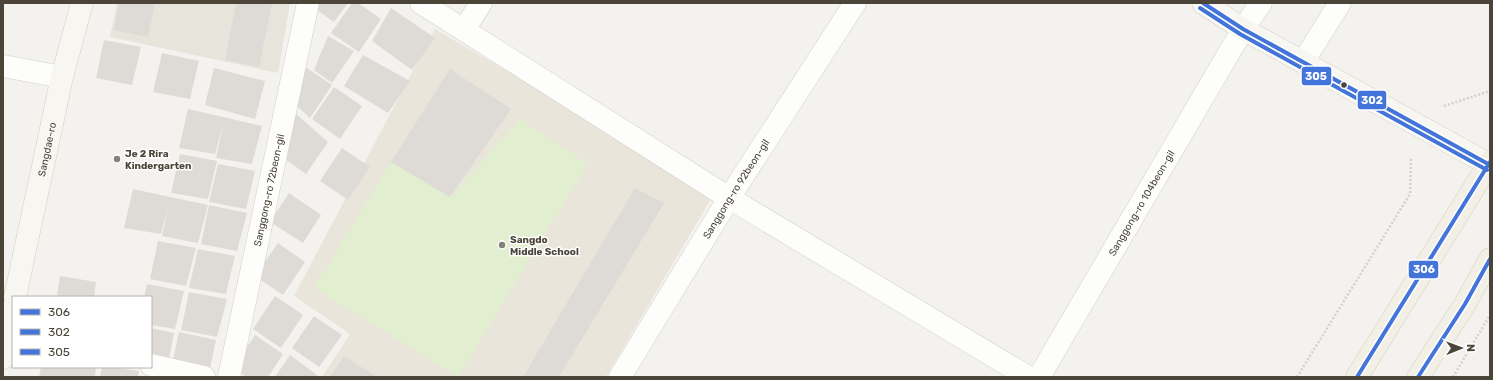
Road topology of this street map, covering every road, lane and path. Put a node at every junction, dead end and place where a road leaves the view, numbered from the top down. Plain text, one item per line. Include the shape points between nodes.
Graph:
1 (82, 3) edge
2 (308, 3) edge
3 (421, 3) edge
4 (480, 3) edge
5 (855, 3) edge
6 (1203, 3) edge
7 (1261, 3) edge
8 (1340, 3) edge
9 (1243, 29) junction
10 (464, 30) junction
11 (1303, 62) junction
12 (3, 66) edge
13 (62, 77) junction
14 (1490, 91) edge
15 (1444, 106) dead end
16 (1411, 158) dead end
17 (1490, 164) edge
18 (729, 198) junction
19 (1490, 259) edge
20 (15, 296) edge
21 (1490, 315) edge
22 (12, 316) edge
23 (10, 332) edge
24 (3, 358) edge
25 (152, 365) edge
26 (204, 377) edge
27 (229, 377) edge
28 (620, 377) edge
29 (1028, 377) edge
30 (1039, 377) edge
31 (1297, 377) edge
32 (1357, 377) edge
33 (1418, 377) edge
34 (1453, 377) edge

1 - 13 main road, Sangdae-ro
2 - 27 street, Sanggong-ro 72beon-gil
3 - 10 street
4 - 10 street
5 - 18 street, Sanggong-ro 92beon-gil
6 - 9 main road
7 - 9 street, Sanggong-ro 104beon-gil
8 - 11 street
9 - 11 main road
9 - 30 street, Sanggong-ro 104beon-gil
10 - 18 street
11 - 17 main road
12 - 13 street
13 - 20 main road, Sangdae-ro
14 - 15 path
16 - 31 path via 1410,194
17 - 32 main road
18 - 28 street, Sanggong-ro 92beon-gil
18 - 29 street
19 - 33 main road
21 - 34 path
22 - 23 main road
23 - 24 main road
25 - 26 street

